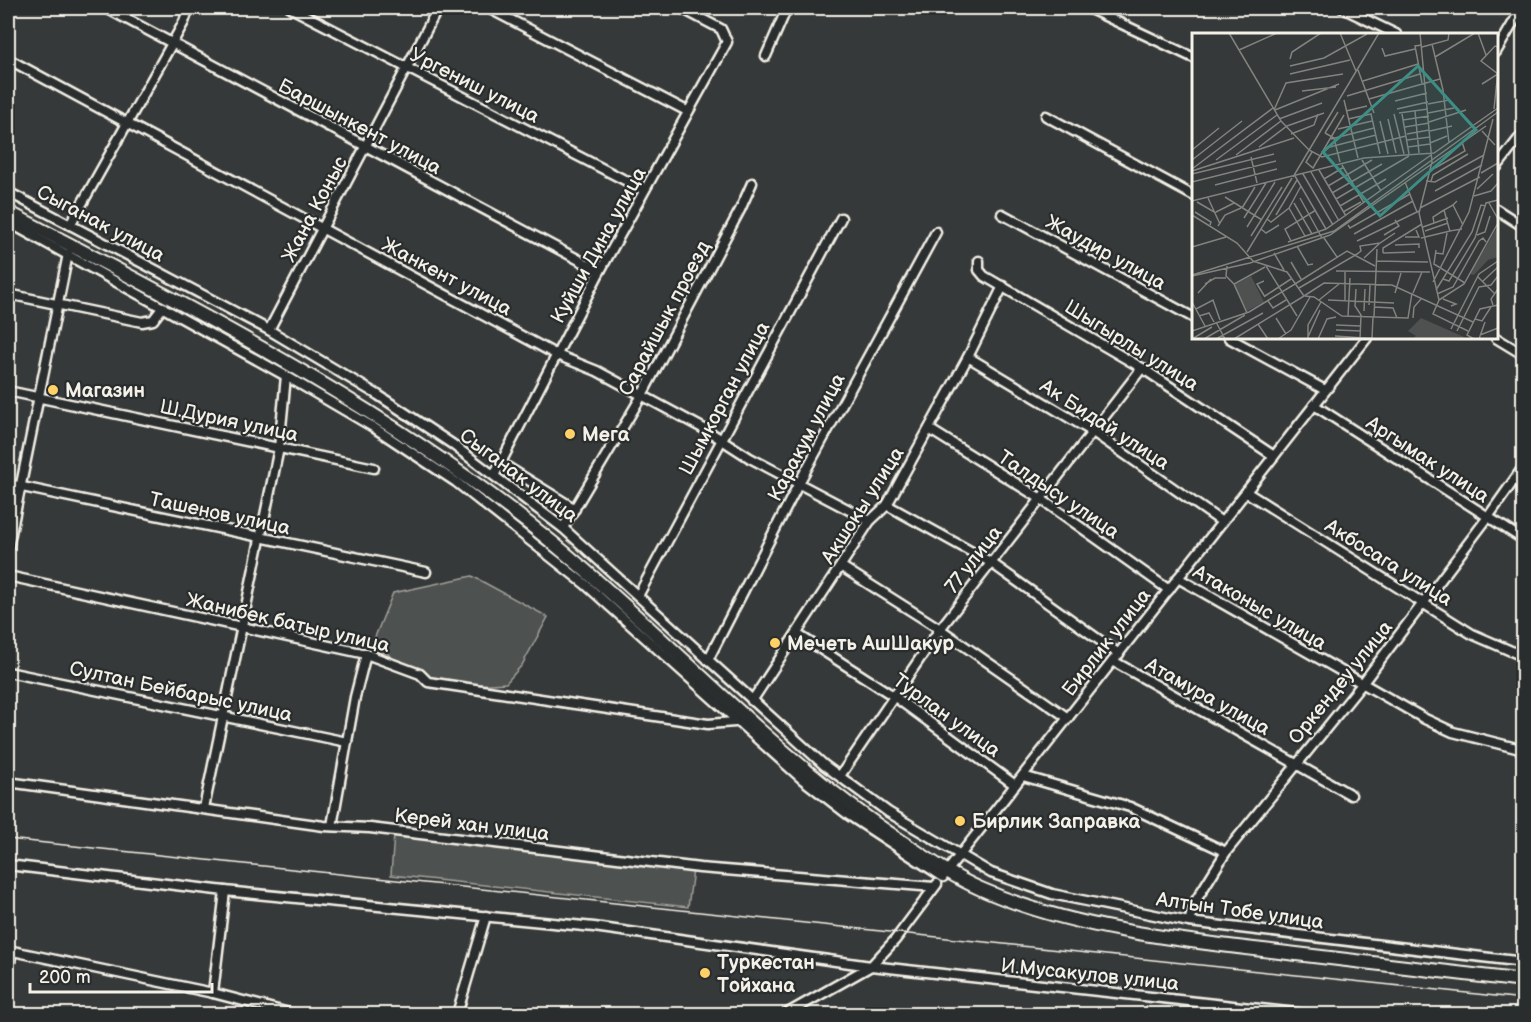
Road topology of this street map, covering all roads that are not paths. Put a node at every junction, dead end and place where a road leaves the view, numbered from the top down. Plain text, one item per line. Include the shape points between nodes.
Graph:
1 (106, 8) edge
2 (189, 8) edge
3 (291, 8) edge
4 (438, 8) edge
5 (488, 8) edge
6 (681, 8) edge
7 (787, 8) edge
8 (1088, 8) edge
9 (1342, 8) edge
10 (1522, 8) edge
11 (1394, 33) edge
12 (172, 43) junction
13 (1498, 50) edge
14 (766, 56) dead end
15 (1192, 57) edge
16 (8, 59) edge
17 (406, 69) junction
18 (687, 111) junction
19 (1046, 116) dead end
20 (128, 123) junction
21 (1524, 132) edge
22 (365, 148) junction
23 (1498, 167) edge
24 (752, 183) dead end
25 (644, 190) junction
26 (8, 192) edge
27 (1192, 195) edge
28 (8, 203) edge
29 (1498, 210) edge
30 (8, 212) edge
31 (1002, 214) dead end
32 (841, 218) dead end
33 (8, 222) edge
34 (70, 225) junction
35 (1524, 227) edge
36 (322, 228) junction
37 (936, 232) dead end
38 (68, 254) junction
39 (980, 261) dead end
40 (600, 271) junction
41 (1003, 286) junction
42 (8, 294) edge
43 (59, 305) junction
44 (163, 307) junction
45 (1192, 317) edge
46 (269, 330) junction
47 (1231, 339) edge
48 (1366, 339) edge
49 (1498, 339) edge
50 (557, 355) junction
51 (1524, 355) edge
52 (968, 357) junction
53 (1142, 368) junction
54 (286, 376) junction
55 (1325, 390) junction
56 (8, 391) edge
57 (40, 397) junction
58 (641, 397) junction
59 (1314, 405) junction
60 (929, 429) junction
61 (1093, 432) junction
62 (719, 441) junction
63 (279, 448) junction
64 (1274, 456) junction
65 (501, 463) junction
66 (1524, 466) edge
67 (374, 468) dead end
68 (495, 474) junction
69 (799, 483) junction
70 (8, 484) edge
71 (21, 487) junction
72 (1246, 492) junction
73 (1041, 499) junction
74 (887, 505) junction
75 (575, 509) junction
76 (1488, 518) junction
77 (870, 521) junction
78 (1222, 522) junction
79 (563, 528) junction
80 (260, 539) junction
81 (1524, 540) edge
82 (8, 548) edge
83 (990, 562) junction
84 (842, 567) junction
85 (426, 572) dead end
86 (8, 576) edge
87 (1178, 578) junction
88 (1168, 590) junction
89 (639, 594) junction
90 (1424, 604) junction
91 (241, 626) junction
92 (940, 628) junction
93 (797, 634) junction
94 (366, 654) junction
95 (1119, 654) junction
96 (1518, 654) dead end
97 (708, 660) junction
98 (1113, 661) junction
99 (8, 672) edge
100 (1362, 684) junction
101 (895, 697) junction
102 (752, 701) junction
103 (222, 716) junction
104 (1068, 718) junction
105 (735, 722) junction
106 (347, 742) junction
107 (1524, 750) edge
108 (1295, 764) junction
109 (840, 776) junction
110 (1023, 776) junction
111 (8, 782) edge
112 (1015, 785) junction
113 (1351, 795) dead end
114 (204, 808) junction
115 (332, 826) junction
116 (1226, 852) junction
117 (8, 865) edge
118 (951, 867) junction
119 (934, 887) junction
120 (225, 891) junction
121 (486, 916) junction
122 (1189, 922) junction
123 (10, 951) edge
124 (1524, 962) edge
125 (871, 966) junction
126 (8, 973) edge
127 (1524, 973) edge
128 (1524, 981) edge
129 (213, 993) junction
130 (293, 1014) edge
131 (457, 1014) edge
132 (786, 1014) edge
133 (1306, 1014) edge

1 - 12 street, Баршынкент улица
2 - 12 street
3 - 17 street, Ургениш улица
4 - 17 street, Жана Коныс
5 - 18 street
6 - 18 street, Куйши Дина улица via 724,32 727,42
7 - 14 street
8 - 15 street
9 - 11 street
10 - 13 street
12 - 20 street
12 - 22 street, Баршынкент улица
16 - 20 street, Жанкент улица
17 - 22 street, Жана Коныс
17 - 25 street, Ургениш улица
18 - 25 street, Куйши Дина улица
19 - 27 street
20 - 34 street
20 - 36 street, Жанкент улица
21 - 23 street
22 - 36 street, Жана Коныс
22 - 40 street, Баршынкент улица
24 - 58 street, Сарайшык проезд
25 - 40 street, Куйши Дина улица
26 - 34 street, Сыганак улица
28 - 118 highway via 297,359 378,407 466,468 556,536 812,767
29 - 35 street
30 - 118 highway via 304,370 462,473 610,592 856,811
31 - 45 street, Жаудир улица
32 - 62 street, Шымкорган улица
33 - 38 street
34 - 46 street, Сыганак улица
36 - 46 street, Жана Коныс
36 - 50 street, Жанкент улица
37 - 69 street, Каракум улица
38 - 43 street
38 - 44 street
39 - 41 street, Шыгырлы улица via 981,273
40 - 50 street, Куйши Дина улица
41 - 52 street, Акшокы улица
41 - 53 street, Шыгырлы улица
42 - 43 street
43 - 44 street via 142,322 153,320
43 - 57 street
44 - 54 street
46 - 68 street, Сыганак улица via 378,395
47 - 55 street
48 - 55 street, Бирлик улица
49 - 51 street
50 - 58 street, Жанкент улица via 597,371
50 - 65 street, Куйши Дина улица
52 - 60 street, Акшокы улица
52 - 61 street, Ак Бидай улица
53 - 61 street, 77 улица
53 - 64 street, Шыгырлы улица
54 - 63 street
54 - 105 street via 392,439 521,531 585,584
55 - 59 street, Бирлик улица
56 - 57 street, Ш.Дурия улица
57 - 63 street, Ш.Дурия улица
57 - 71 street
58 - 62 street, Жанкент улица via 708,431
58 - 75 street, Сарайшык проезд
59 - 64 street, Бирлик улица
59 - 76 street, Аргымак улица
60 - 73 street, Талдысу улица
60 - 74 street, Акшокы улица
61 - 73 street, 77 улица
61 - 78 street, Ак Бидай улица
62 - 69 street, Жанкент улица
62 - 89 street, Шымкорган улица
63 - 67 street, Ш.Дурия улица
63 - 80 street
64 - 72 street, Бирлик улица
65 - 68 street, Куйши Дина улица
65 - 75 street
66 - 76 street, Оркендеу улица
68 - 79 street, Сыганак улица
69 - 77 street, Жанкент улица
69 - 97 street, Каракум улица
70 - 71 street, Ташенов улица
71 - 80 street, Ташенов улица
71 - 82 street
72 - 78 street, Бирлик улица
72 - 90 street, Акбосага улица
73 - 83 street, 77 улица
73 - 88 street, Талдысу улица
74 - 77 street, Акшокы улица
74 - 83 street
75 - 79 street, Сарайшык проезд
76 - 81 street, Аргымак улица
76 - 90 street, Оркендеу улица
77 - 84 street, Акшокы улица
78 - 87 street, Бирлик улица
79 - 89 street, Сыганак улица
80 - 85 street, Ташенов улица
80 - 91 street
83 - 92 street, 77 улица
83 - 95 street
84 - 92 street
84 - 93 street, Акшокы улица
86 - 91 street, Жанибек батыр улица
87 - 88 street, Бирлик улица
87 - 100 street, Атаконыс улица
88 - 95 street, Бирлик улица
89 - 97 street, Сыганак улица
90 - 96 street, Акбосага улица via 1472,634
90 - 100 street, Оркендеу улица
91 - 94 street, Жанибек батыр улица
91 - 103 street
92 - 101 street, 77 улица
92 - 104 street
93 - 101 street, Турлан улица
93 - 102 street, Акшокы улица
94 - 105 street, Жанибек батыр улица via 420,674 428,682 448,686 708,724
94 - 106 street
95 - 98 street, Бирлик улица
97 - 102 street, Сыганак улица
98 - 104 street, Бирлик улица
98 - 108 street, Атамура улица
99 - 103 street, Султан Бейбарыс улица
100 - 107 street, Атаконыс улица via 1453,732
100 - 108 street, Оркендеу улица
101 - 109 street, 77 улица
101 - 112 street, Турлан улица
102 - 109 street, Сыганак улица
103 - 106 street, Султан Бейбарыс улица
103 - 114 street
104 - 110 street, Бирлик улица
105 - 118 street via 850,816
106 - 115 street
108 - 113 street, Атамура улица
108 - 116 street, Оркендеу улица
109 - 118 street, Сыганак улица
110 - 112 street, Бирлик улица
110 - 116 street via 1130,807
111 - 114 street, Керей хан улица
112 - 118 street, Бирлик улица
114 - 115 street, Керей хан улица
115 - 119 street, Керей хан улица via 700,868
116 - 122 street, Оркендеу улица via 1195,902
117 - 120 street, И.Мусакулов улица
118 - 119 street, Бирлик улица
118 - 122 street, Алтын Тобе улица via 991,873 1052,894
118 - 127 highway via 1021,896 1138,924
118 - 128 highway via 977,887 1027,906 1136,932
119 - 125 street, Бирлик улица
120 - 121 street, И.Мусакулов улица
120 - 129 street
121 - 125 street, И.Мусакулов улица via 594,927
121 - 131 street
122 - 124 street, Алтын Тобе улица
123 - 126 street
123 - 129 street
125 - 132 street, Бирлик улица
125 - 133 street, И.Мусакулов улица
129 - 130 street

